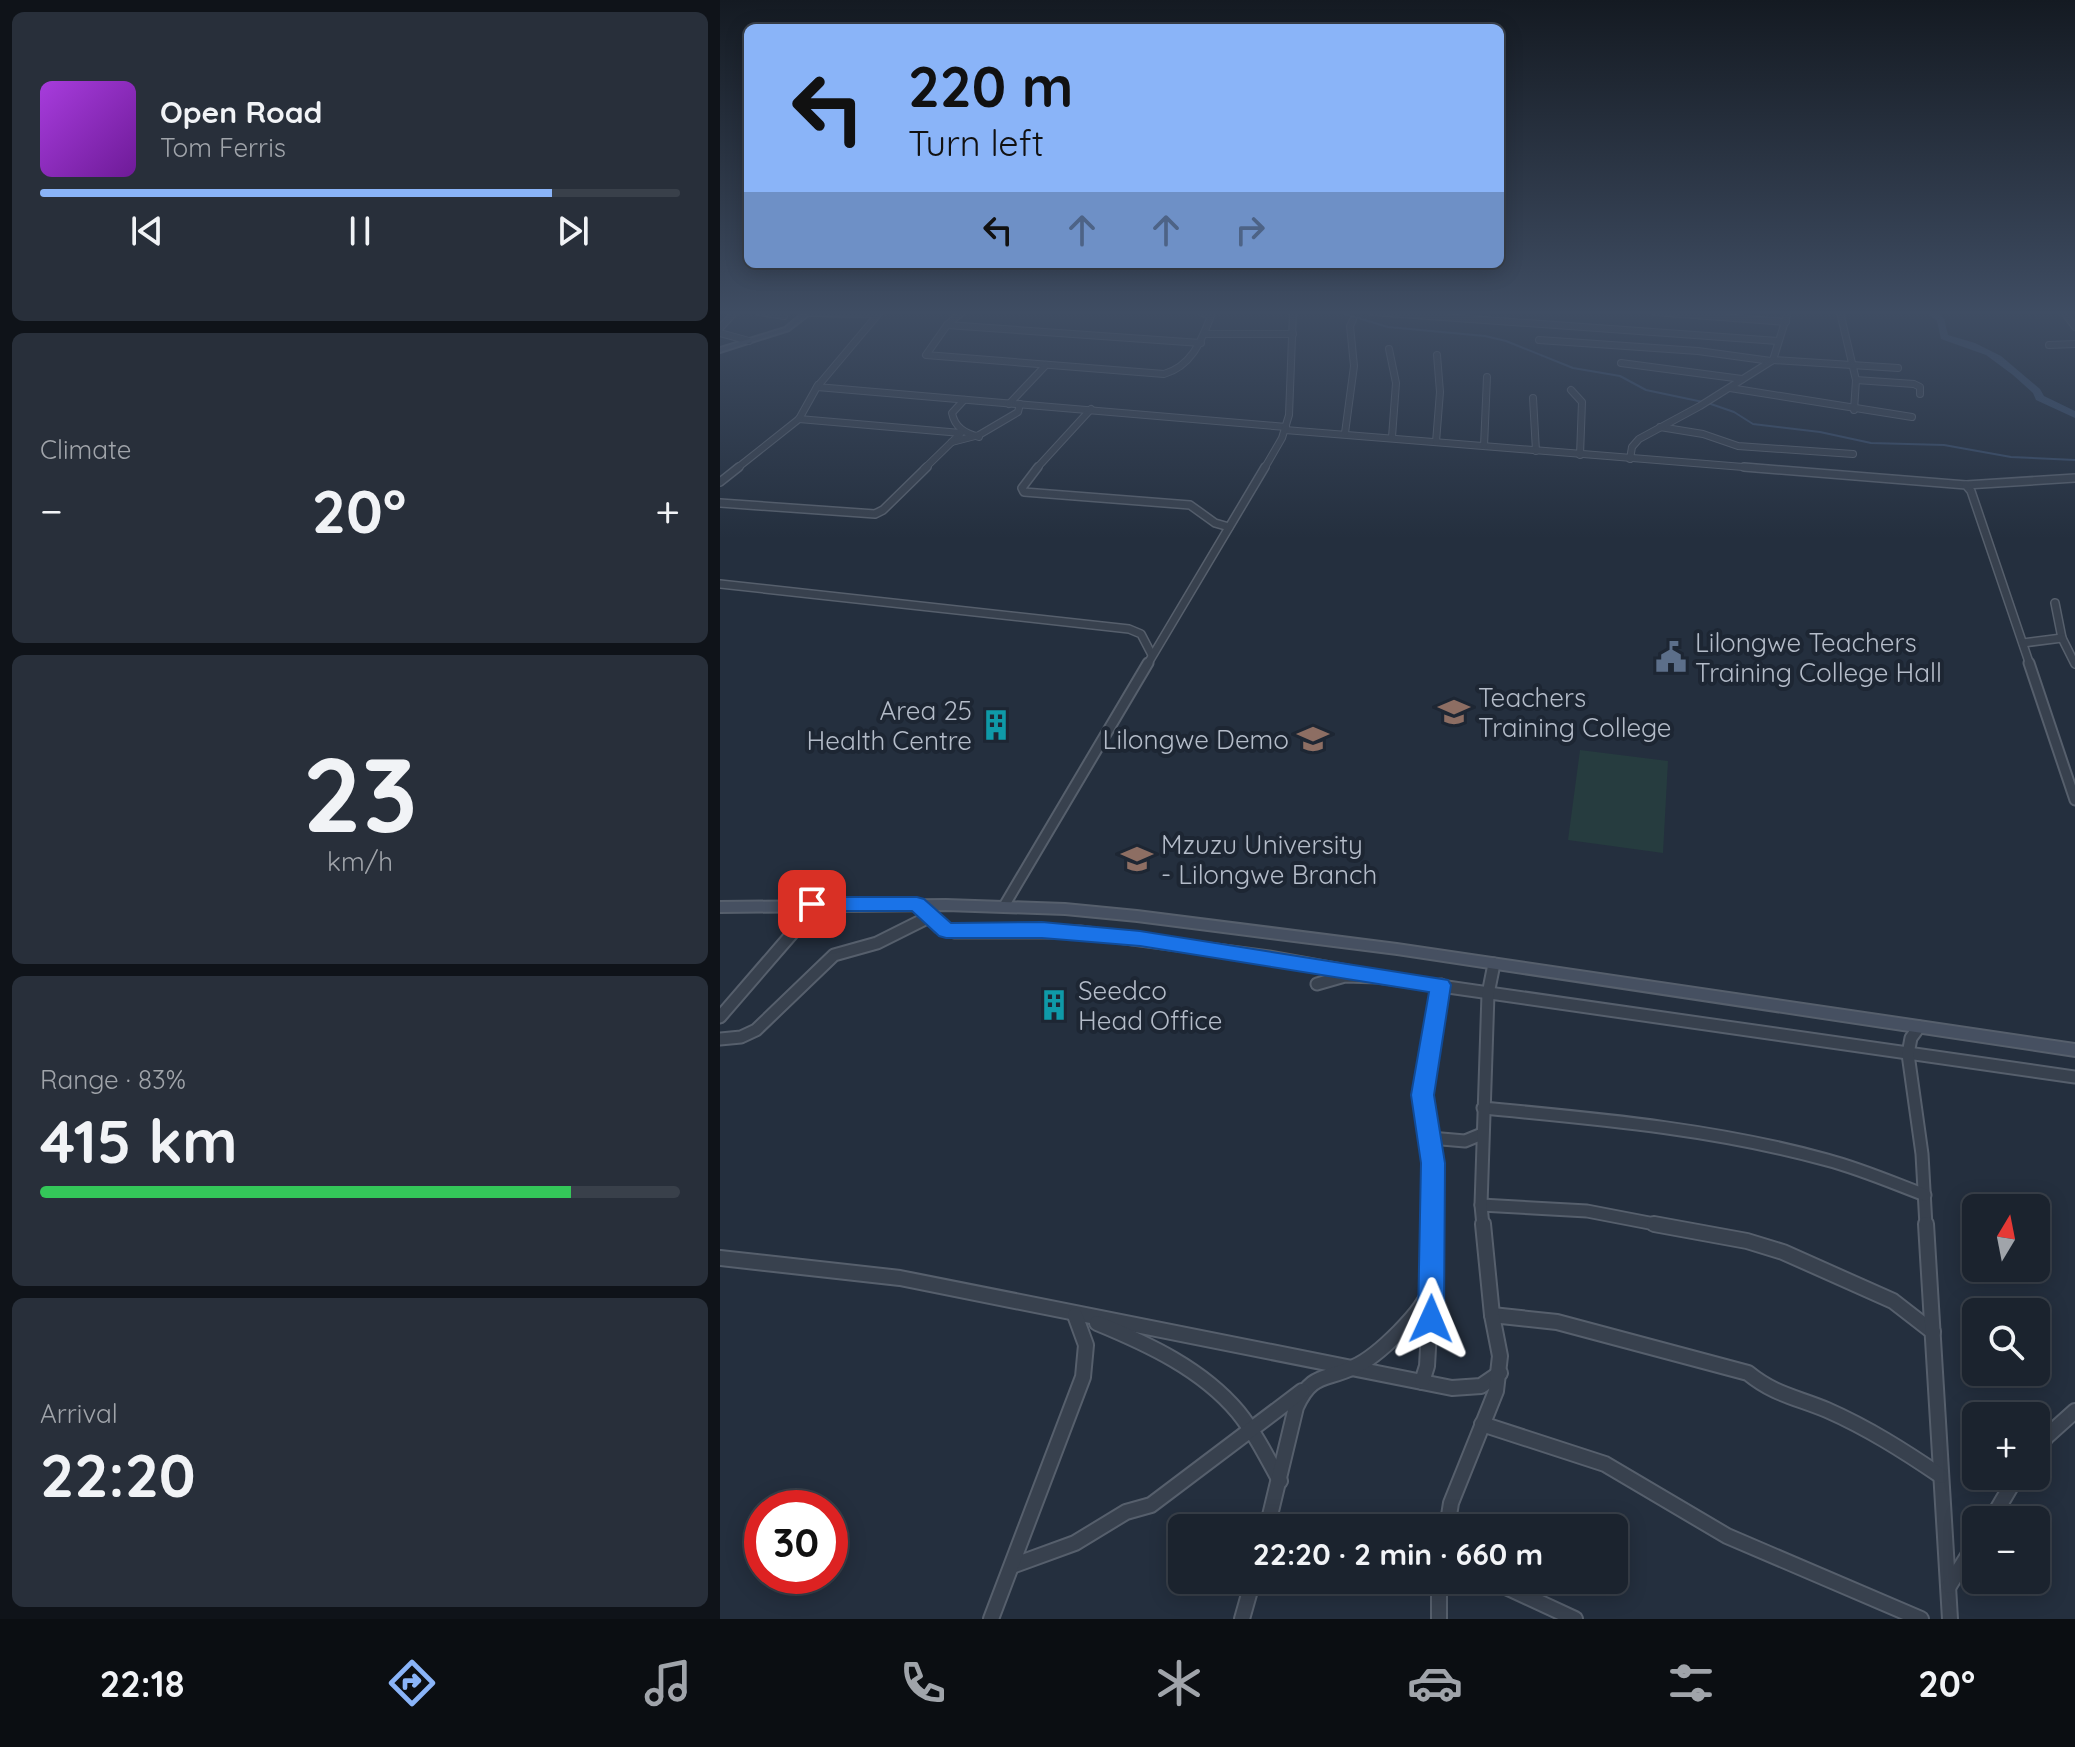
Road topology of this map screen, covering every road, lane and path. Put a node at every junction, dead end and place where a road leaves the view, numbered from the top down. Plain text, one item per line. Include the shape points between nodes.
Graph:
1 (817, 388) edge
2 (819, 388) edge
3 (1025, 388) edge
4 (1289, 388) edge
5 (1351, 388) edge
6 (1396, 388) edge
7 (1440, 388) edge
8 (1487, 388) edge
9 (1730, 388) joint
10 (1855, 388) edge
11 (1920, 388) edge
12 (1571, 390) dead end
13 (1920, 394) dead end
14 (1533, 398) dead end
15 (964, 400) junction
16 (1009, 404) junction
17 (1020, 404) junction
18 (1091, 409) junction
19 (1854, 410) junction
20 (1912, 417) dead end
21 (799, 419) junction
22 (1660, 427) junction
23 (1286, 429) junction
24 (1345, 433) junction
25 (979, 437) junction
26 (1392, 437) junction
27 (952, 442) junction
28 (1436, 442) junction
29 (1484, 446) junction
30 (1758, 448) junction
31 (1536, 451) junction
32 (1853, 454) dead end
33 (1580, 455) junction
34 (1630, 459) junction
35 (1766, 470) junction
36 (2075, 478) edge
37 (720, 482) edge
38 (1966, 485) junction
39 (720, 503) edge
40 (1229, 527) junction
41 (720, 584) edge
42 (2055, 603) dead end
43 (2062, 638) junction
44 (2023, 643) junction
45 (1152, 655) junction
46 (2075, 664) edge
47 (2075, 800) edge
48 (812, 904) junction
49 (917, 904) junction
50 (1004, 906) junction
51 (720, 907) edge
52 (929, 917) junction
53 (1494, 964) junction
54 (1378, 977) junction
55 (1317, 984) dead end
56 (1441, 985) junction
57 (1488, 994) junction
58 (720, 1017) edge
59 (1919, 1027) junction
60 (720, 1039) edge
61 (2075, 1050) edge
62 (1908, 1054) junction
63 (2075, 1077) edge
64 (1483, 1108) junction
65 (1482, 1134) junction
66 (1430, 1138) junction
67 (1925, 1195) junction
68 (1481, 1205) junction
69 (720, 1258) edge
70 (1431, 1287) junction
71 (1075, 1315) junction
72 (1492, 1315) junction
73 (1933, 1332) junction
74 (1355, 1367) junction
75 (1500, 1373) junction
76 (1422, 1382) junction
77 (1304, 1389) junction
78 (2075, 1411) edge
79 (1482, 1424) junction
80 (1250, 1429) junction
81 (2050, 1433) edge
82 (1941, 1476) junction
83 (1280, 1481) junction
84 (1271, 1514) edge
85 (1449, 1514) edge
86 (1962, 1565) edge
87 (1012, 1566) junction
88 (1949, 1586) junction
89 (1249, 1594) edge
90 (1439, 1594) edge
91 (1521, 1594) edge
92 (991, 1619) edge
93 (1242, 1619) edge
94 (1439, 1619) edge
95 (1575, 1619) edge
96 (1921, 1619) edge
97 (1950, 1619) edge

1 - 21 street
2 - 15 street
3 - 16 street
4 - 23 street
5 - 24 street
6 - 26 street
7 - 28 street
8 - 29 street
9 - 19 street
9 - 22 street
10 - 19 street
11 - 13 street
12 - 33 street via 1582,402
14 - 31 street
15 - 16 street
15 - 25 street via 952,417 964,432
16 - 17 street
17 - 18 street
17 - 25 street via 1018,412
18 - 23 street
18 - 40 street via 1026,480 1024,492 1190,505
19 - 20 street
21 - 27 street via 961,433
21 - 37 street
22 - 30 street
22 - 34 street via 1635,443
23 - 24 street
23 - 40 street
24 - 26 street
25 - 27 street
26 - 28 street
27 - 39 street via 875,514
28 - 29 street
29 - 31 street
30 - 32 street
30 - 35 street via 1765,454
31 - 33 street
33 - 34 street
34 - 35 street
35 - 38 street
36 - 38 street
38 - 44 street
40 - 45 street
41 - 45 street via 1129,629 1141,634
42 - 43 street
43 - 44 street
43 - 46 street
44 - 47 street
45 - 50 street
48 - 49 main road
48 - 51 main road
48 - 58 street
49 - 50 main road
49 - 52 street
50 - 53 main road via 1137,916
52 - 54 street via 954,932 1080,932
52 - 60 street via 877,943 840,952 756,1030
53 - 57 street
53 - 59 main road
54 - 55 street via 1345,976
54 - 56 street
56 - 57 street
56 - 66 street via 1423,1095
57 - 62 street
57 - 64 street
59 - 61 main road
59 - 62 street
62 - 63 street
62 - 67 street
64 - 65 street
64 - 67 street via 1672,1128 1766,1146 1817,1157
65 - 66 street via 1465,1141
65 - 68 street
66 - 70 street
67 - 73 street
68 - 72 street
68 - 73 street via 1587,1211 1747,1241 1893,1301
69 - 71 street via 900,1278
70 - 74 street via 1417,1314
70 - 76 street
71 - 74 street
71 - 80 street via 1176,1362 1223,1397
71 - 87 street via 1085,1332 1083,1377
72 - 75 street
72 - 82 street via 1557,1322 1748,1373 1768,1389 1878,1434
73 - 82 street
74 - 76 street
74 - 77 street via 1321,1376
75 - 76 street via 1467,1389
75 - 79 street
77 - 80 street
77 - 83 street
78 - 81 street
79 - 85 street
79 - 96 street via 1620,1471 1727,1536
80 - 83 street
80 - 87 street via 1151,1505 1131,1507 1107,1527
82 - 88 street
83 - 84 street
86 - 88 street
87 - 92 street
88 - 97 street
89 - 93 street
90 - 94 street
91 - 95 street

